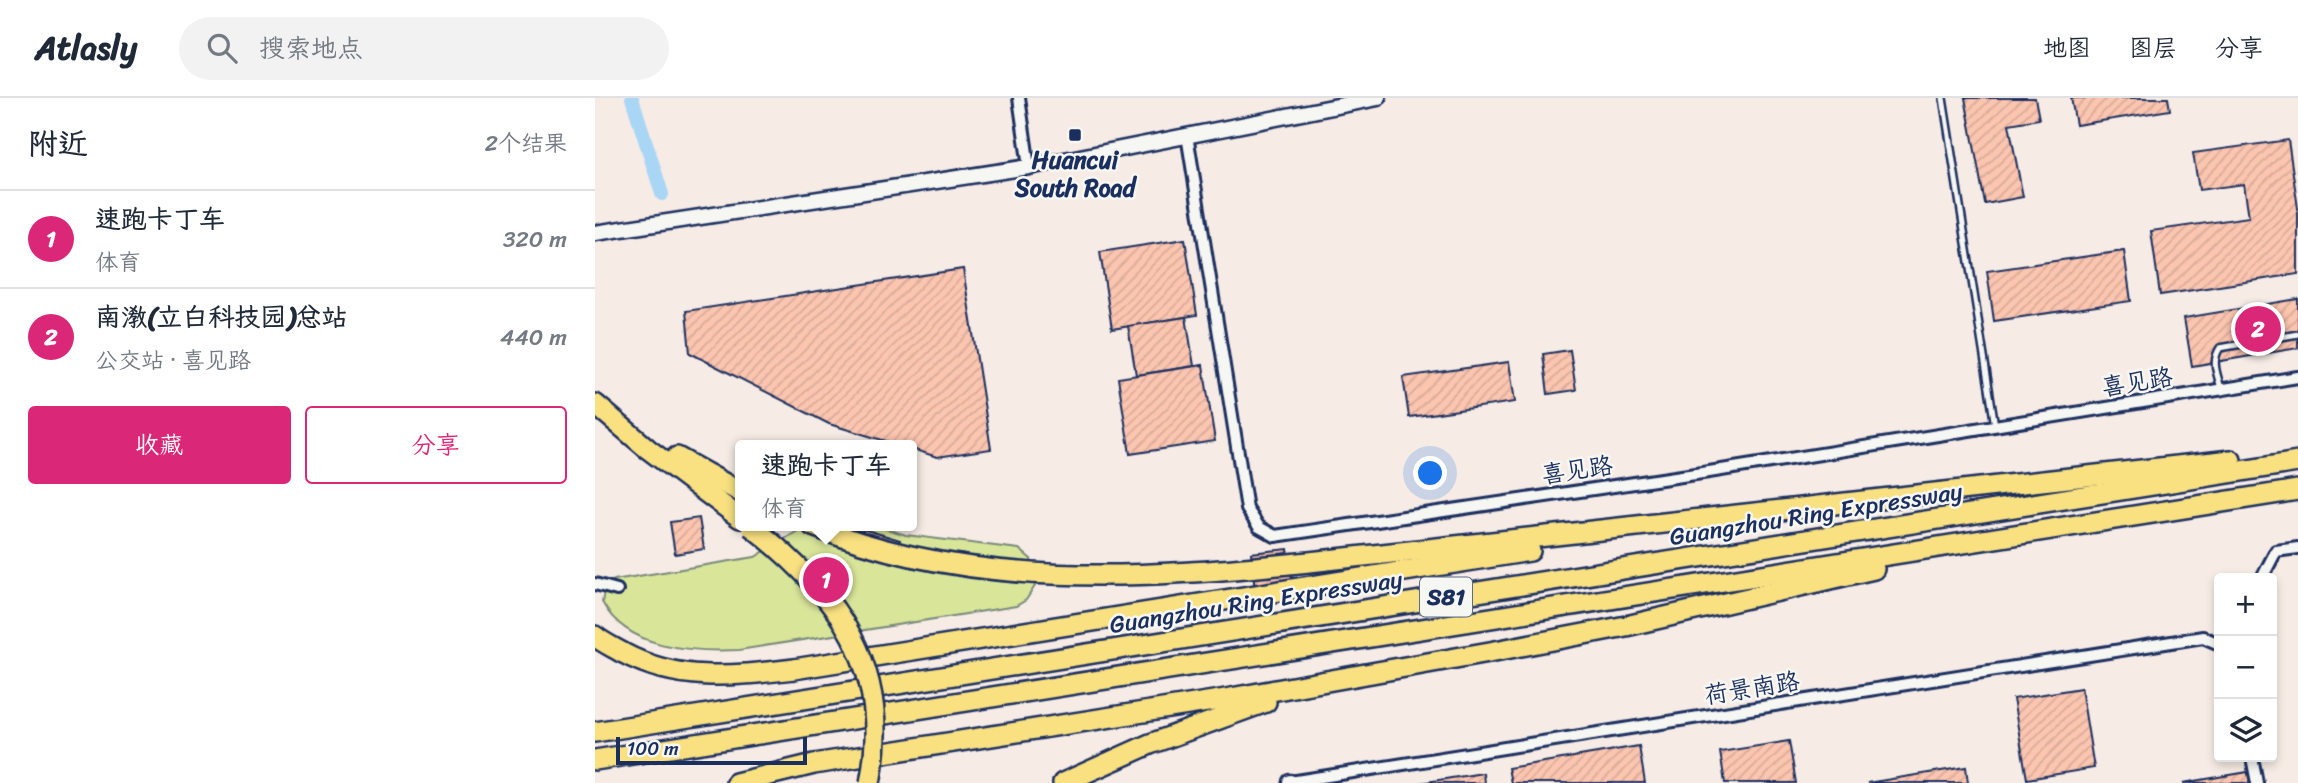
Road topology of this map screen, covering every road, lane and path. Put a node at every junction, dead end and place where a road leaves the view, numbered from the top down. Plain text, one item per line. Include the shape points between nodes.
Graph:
1 (1019, 98) edge
2 (1378, 98) edge
3 (1943, 98) edge
4 (1187, 135) junction
5 (1029, 167) junction
6 (595, 233) edge
7 (2298, 334) edge
8 (2298, 377) edge
9 (2221, 390) junction
10 (595, 402) edge
11 (1995, 426) junction
12 (2298, 453) edge
13 (2298, 462) edge
14 (735, 489) edge
15 (2298, 490) edge
16 (1808, 507) junction
17 (735, 514) edge
18 (757, 531) edge
19 (827, 531) edge
20 (2298, 548) edge
21 (2265, 573) edge
22 (595, 584) edge
23 (617, 590) dead end
24 (595, 636) edge
25 (2214, 642) edge
26 (1384, 671) junction
27 (595, 732) edge
28 (595, 760) edge
29 (2253, 762) edge
30 (736, 783) edge
31 (870, 783) edge
32 (1063, 783) edge
33 (1290, 783) edge
34 (2257, 783) edge

1 - 5 street
2 - 4 street
3 - 11 lane
4 - 5 street
4 - 11 street, 喜见路 via 1247,509 1259,527 1275,536
5 - 6 street
7 - 9 lane via 2220,348 2215,366
8 - 9 street, 喜见路
9 - 11 street, 喜见路
10 - 14 highway via 661,448
10 - 17 highway via 648,449
12 - 16 highway
13 - 27 highway, Guangzhou Ring Expressway / S81
15 - 26 highway via 2022,537 1626,626
15 - 28 highway, S81
16 - 19 highway via 1379,555 1122,577 1036,575 962,566 878,549
16 - 24 highway via 794,669 714,677 681,675 643,663
18 - 31 highway, bridge via 813,579 852,638 873,704
20 - 21 street via 2276,551
22 - 23 street
25 - 33 street, 荷景南路 via 2203,636
26 - 30 highway via 814,764
26 - 32 highway via 1206,722
29 - 34 street

